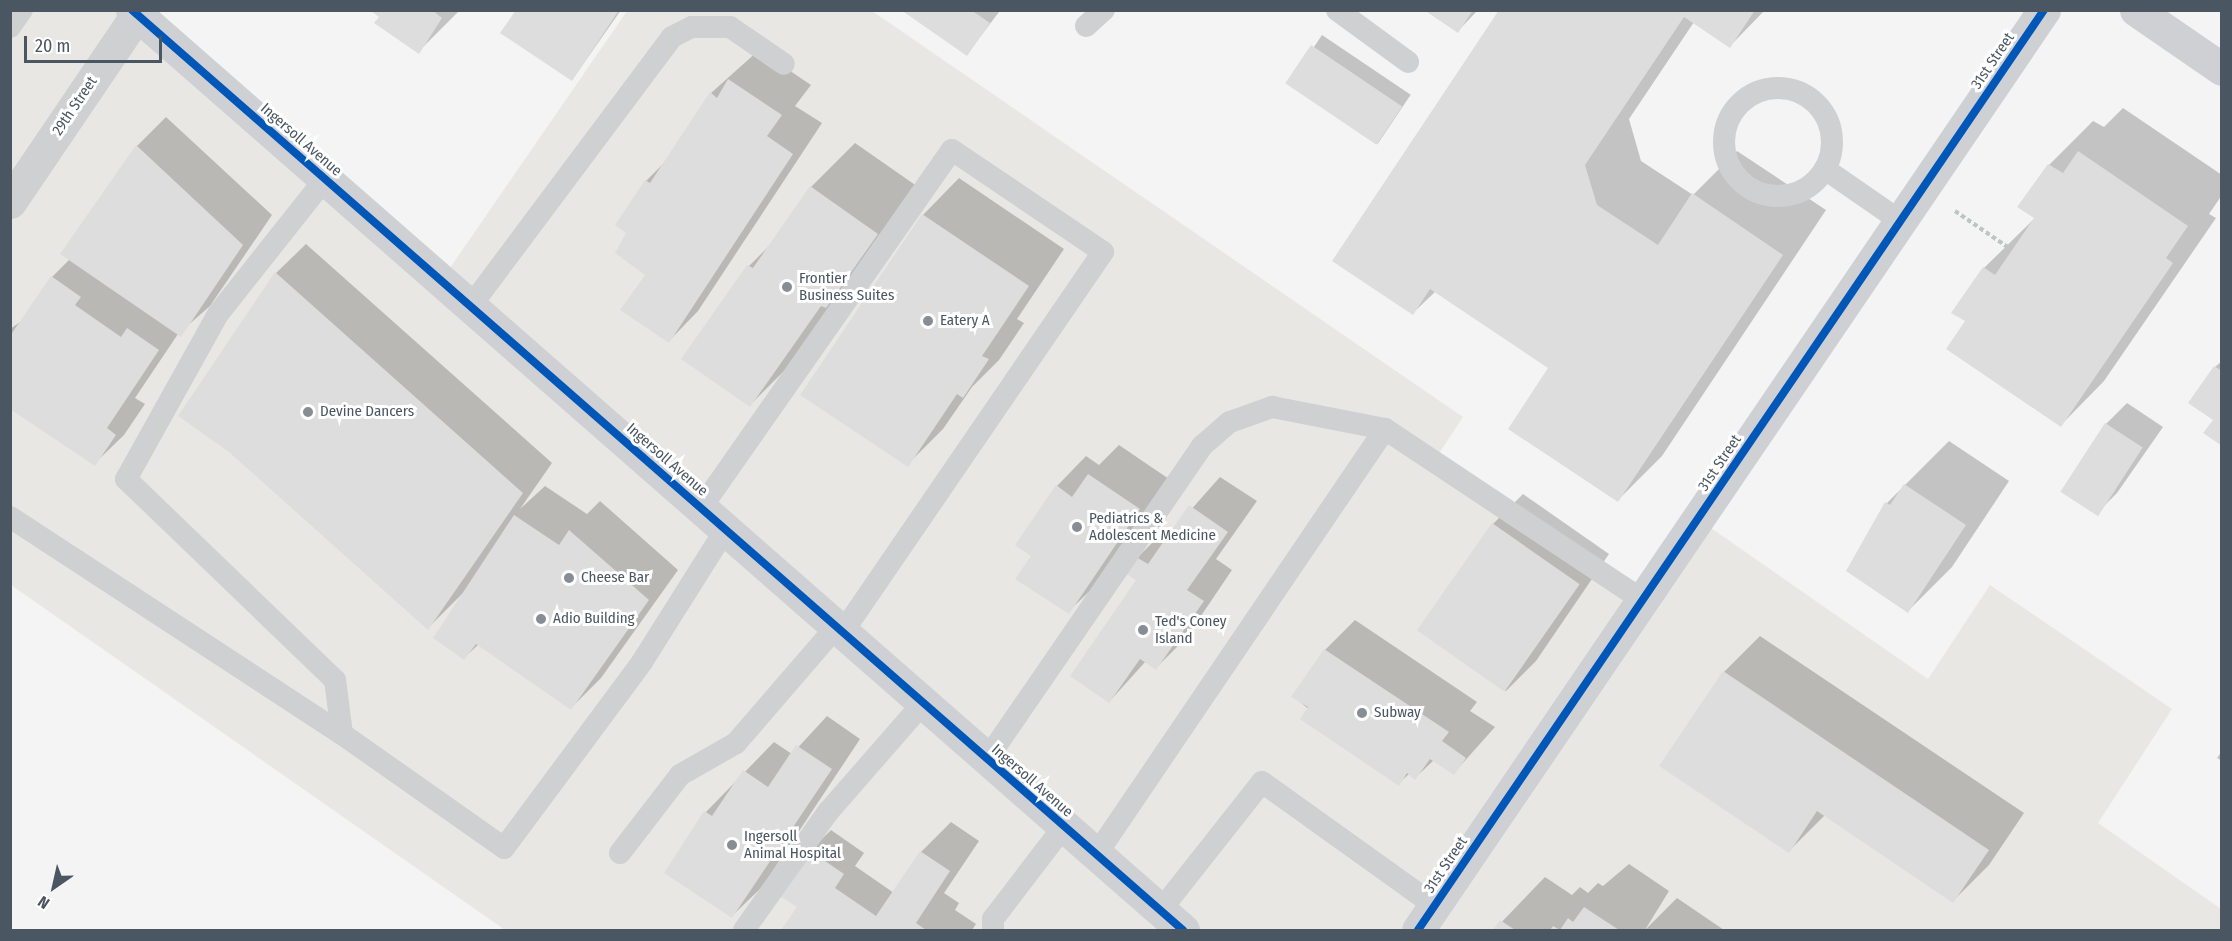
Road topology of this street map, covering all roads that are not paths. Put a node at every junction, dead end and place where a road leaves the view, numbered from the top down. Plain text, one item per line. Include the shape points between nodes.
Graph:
1 (21, 10) edge
2 (1104, 10) edge
3 (1337, 10) edge
4 (2044, 10) edge
5 (2136, 10) edge
6 (137, 12) edge
7 (1086, 26) dead end
8 (10, 27) edge
9 (1408, 62) dead end
10 (784, 64) dead end
11 (2222, 69) edge
12 (1825, 169) junction
13 (325, 179) junction
14 (10, 202) edge
15 (1900, 221) junction
16 (470, 306) junction
17 (1385, 429) junction
18 (700, 508) junction
19 (10, 517) edge
20 (724, 530) junction
21 (1642, 600) junction
22 (840, 630) junction
23 (923, 703) junction
24 (342, 734) junction
25 (987, 759) junction
26 (1064, 826) junction
27 (620, 853) dead end
28 (1096, 855) junction
29 (1426, 918) edge
30 (1171, 921) edge
31 (744, 930) edge
32 (993, 930) edge

1 - 8 lane
2 - 7 lane
3 - 9 lane
4 - 15 main road, 31st Street
5 - 11 main road
6 - 13 main road, Ingersoll Avenue
6 - 14 street, 29th Street
10 - 16 lane via 730,27 692,27 672,37
12 - 12 lane via 1798,193 1779,196 1745,185 1726,154 1729,120 1739,105 1769,89 1803,94 1827,119 1831,153
12 - 15 lane
13 - 16 main road, Ingersoll Avenue
13 - 24 lane via 218,314 126,479 335,680
15 - 21 main road, 31st Street
16 - 18 main road, Ingersoll Avenue
17 - 21 lane
17 - 25 lane via 1272,407 1230,422 1202,446
17 - 28 lane
18 - 20 main road, Ingersoll Avenue
18 - 22 lane via 952,150 1103,252
19 - 24 lane
20 - 22 main road, Ingersoll Avenue
20 - 24 lane via 642,662 504,848
21 - 29 main road, 31st Street
22 - 23 main road, Ingersoll Avenue
22 - 27 lane via 736,743 680,775
23 - 25 main road, Ingersoll Avenue
23 - 31 lane via 828,812
25 - 26 main road, Ingersoll Avenue
26 - 28 main road, Ingersoll Avenue
26 - 32 lane via 993,919
28 - 30 main road, Ingersoll Avenue
29 - 30 lane via 1262,782

